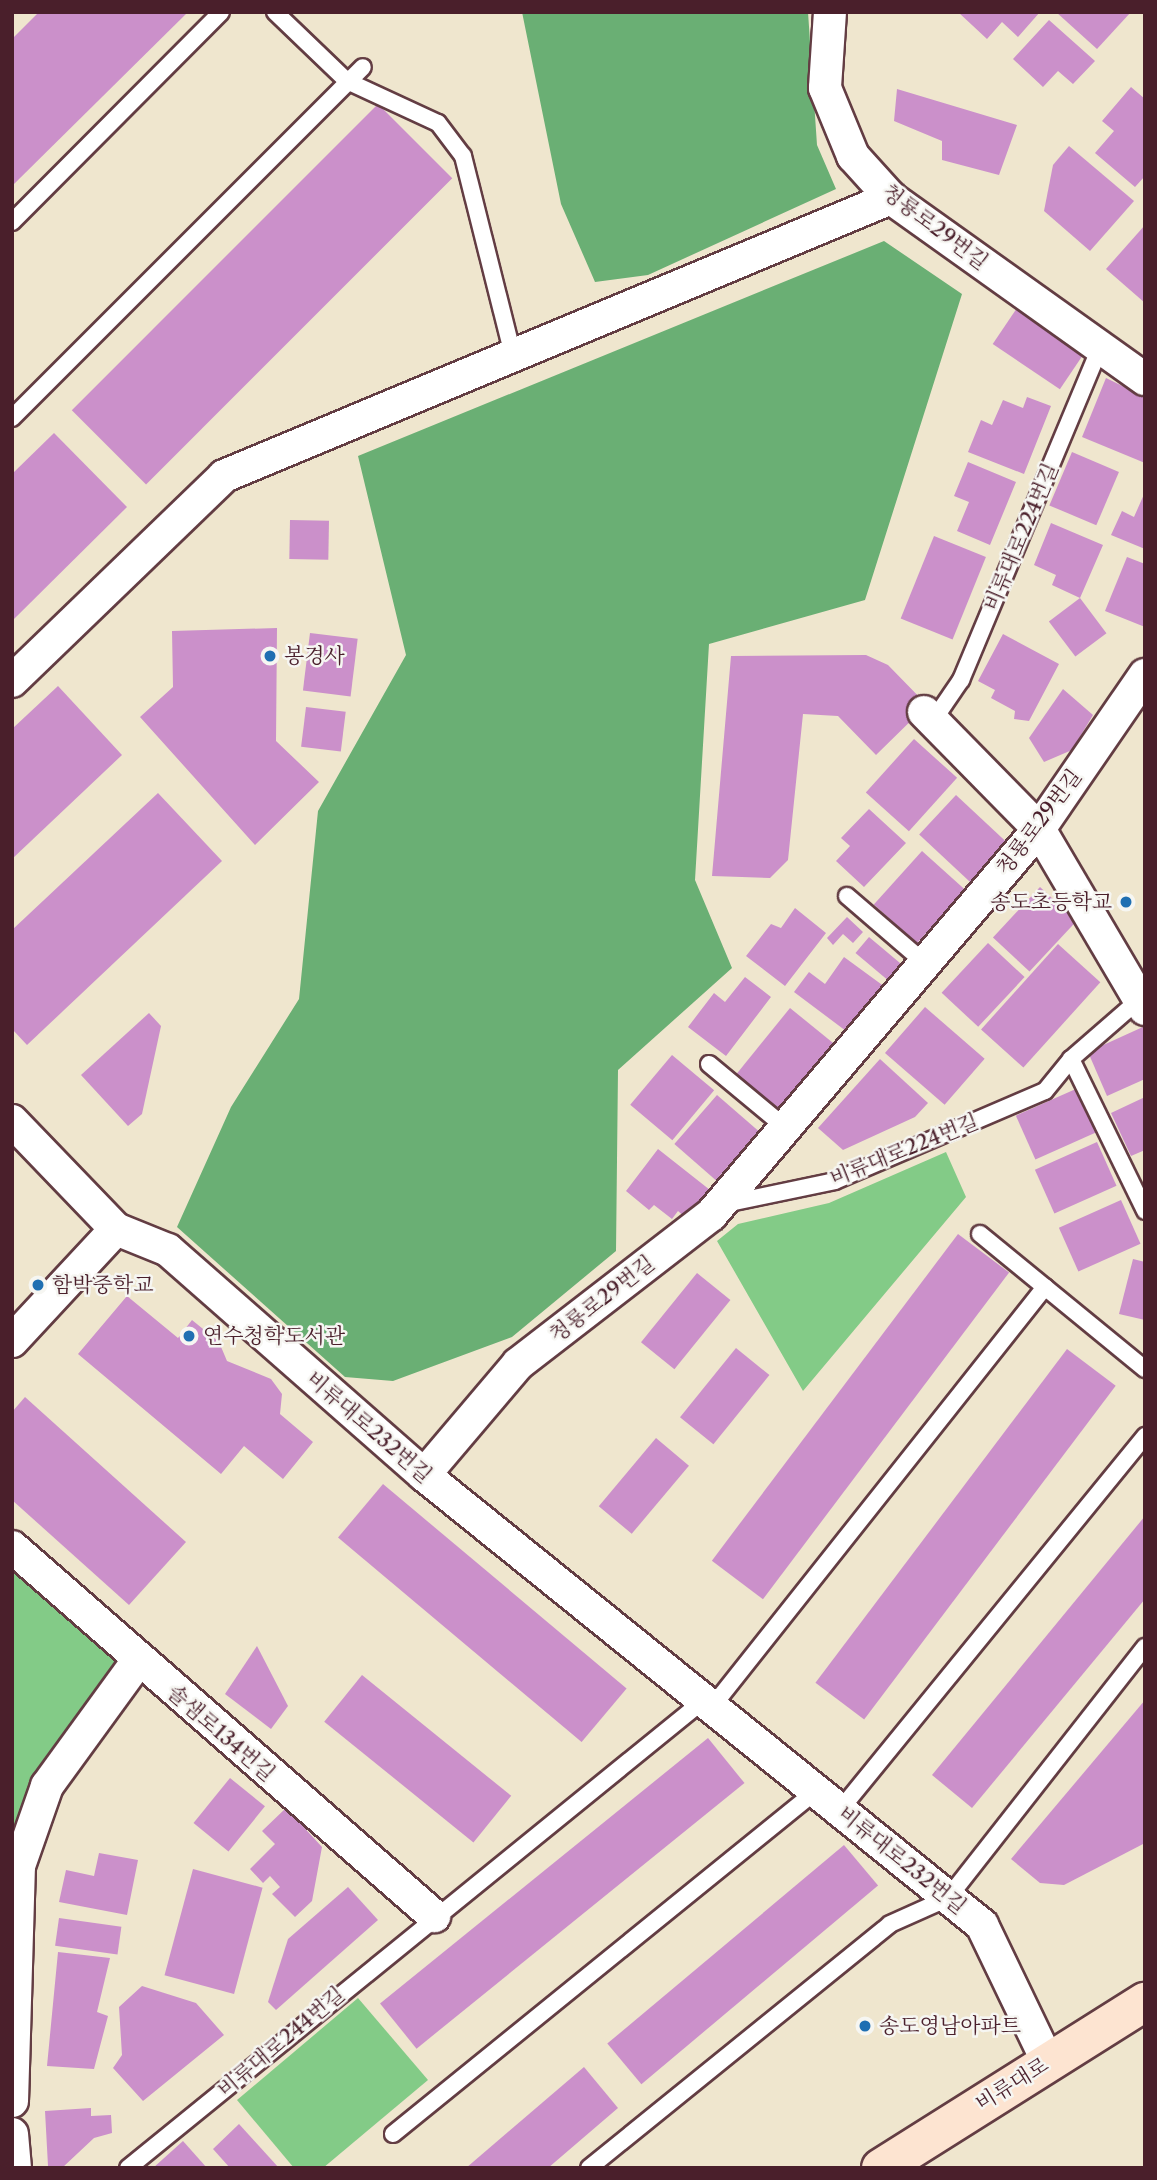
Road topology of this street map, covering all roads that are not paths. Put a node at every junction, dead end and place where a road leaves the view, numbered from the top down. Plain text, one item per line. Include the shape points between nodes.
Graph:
1 (220, 12) edge
2 (275, 12) edge
3 (830, 12) edge
4 (363, 67) dead end
5 (347, 81) junction
6 (891, 198) junction
7 (12, 222) edge
8 (1100, 347) junction
9 (512, 351) junction
10 (1145, 379) edge
11 (12, 418) edge
12 (1145, 674) edge
13 (12, 681) edge
14 (928, 717) joint
15 (1039, 829) junction
16 (848, 896) dead end
17 (925, 963) junction
18 (1142, 1004) edge
19 (1071, 1059) junction
20 (709, 1065) dead end
21 (12, 1121) edge
22 (785, 1127) junction
23 (719, 1205) junction
24 (1145, 1211) edge
25 (116, 1229) junction
26 (980, 1234) dead end
27 (1045, 1287) junction
28 (12, 1341) edge
29 (1145, 1369) edge
30 (1145, 1436) edge
31 (424, 1475) junction
32 (12, 1547) edge
33 (1145, 1647) edge
34 (137, 1661) junction
35 (708, 1704) junction
36 (828, 1801) junction
37 (948, 1898) junction
38 (434, 1916) junction
39 (1145, 2003) edge
40 (1048, 2062) junction
41 (12, 2101) edge
42 (12, 2134) edge
43 (393, 2134) dead end
44 (15, 2168) edge
45 (128, 2168) edge
46 (589, 2168) edge
47 (881, 2168) edge

1 - 7 lane
2 - 5 lane
3 - 6 street, 청룡로29번길 via 825,88 853,156
4 - 5 lane
5 - 9 lane via 438,123 463,156
5 - 11 lane
6 - 8 street, 청룡로29번길
6 - 9 street
8 - 10 street, 청룡로29번길
8 - 14 lane, 비류대로224번길 via 961,680
9 - 13 street via 225,476
12 - 15 street, 청룡로29번길
14 - 15 street, 비류대로224번길
15 - 17 street, 청룡로29번길
15 - 18 street, 비류대로224번길
16 - 17 lane
17 - 22 street, 청룡로29번길
18 - 19 lane, 비류대로224번길
19 - 23 lane, 비류대로224번길 via 1045,1091 835,1181
19 - 24 lane
20 - 22 lane
21 - 25 street, 비류대로232번길
22 - 23 street, 청룡로29번길
23 - 31 street, 청룡로29번길 via 519,1364
25 - 28 street
25 - 31 street, 비류대로232번길 via 169,1250
26 - 27 lane
27 - 29 lane
27 - 35 lane
30 - 36 lane
31 - 35 street, 비류대로232번길
32 - 34 street, 솔샘로134번길
33 - 37 lane
34 - 38 street, 솔샘로134번길
34 - 41 street via 47,1786 19,1867
35 - 36 street, 비류대로232번길
35 - 38 lane
36 - 37 street, 비류대로232번길
36 - 43 lane
37 - 40 street, 비류대로232번길 via 982,1925
37 - 46 lane via 890,1924
38 - 45 lane, 비류대로244번길
39 - 40 main road, 비류대로
40 - 47 main road, 비류대로
42 - 44 street

